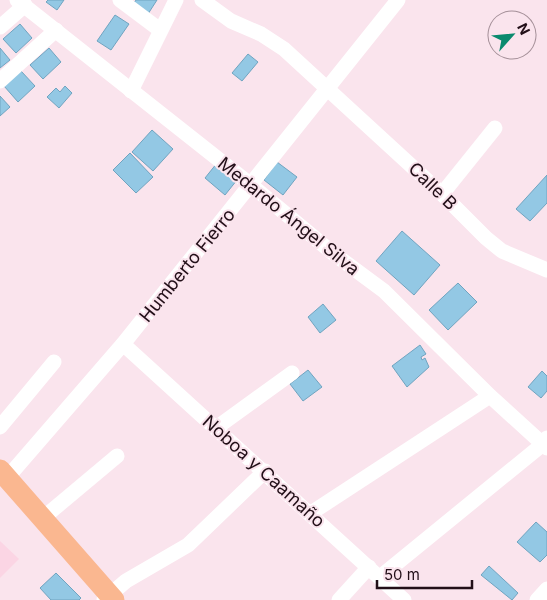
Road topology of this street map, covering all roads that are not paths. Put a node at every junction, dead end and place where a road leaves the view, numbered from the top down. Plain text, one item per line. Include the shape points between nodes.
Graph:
1 (120, 0) edge
2 (176, 0) edge
3 (202, 0) edge
4 (398, 0) edge
5 (21, 2) edge
6 (0, 27) edge
7 (56, 30) junction
8 (160, 30) junction
9 (0, 82) edge
10 (328, 88) junction
11 (131, 91) junction
12 (495, 128) dead end
13 (251, 185) junction
14 (442, 194) junction
15 (547, 270) edge
16 (123, 344) junction
17 (54, 362) dead end
18 (292, 373) dead end
19 (490, 396) junction
20 (0, 427) edge
21 (216, 428) junction
22 (546, 444) edge
23 (117, 456) dead end
24 (264, 472) junction
25 (3, 474) edge
26 (311, 513) junction
27 (43, 518) junction
28 (374, 572) junction
29 (547, 589) edge
30 (109, 598) edge
31 (339, 600) edge
32 (404, 600) edge
33 (536, 600) edge

1 - 8 street
2 - 8 street
3 - 10 street, Calle B via 231,21 261,34 284,49
4 - 10 street, Humberto Fierro
5 - 6 street
5 - 7 street, Medardo Ángel Silva
7 - 9 street
7 - 11 street, Medardo Ángel Silva
8 - 11 street
10 - 13 street, Humberto Fierro
10 - 14 street, Calle B
11 - 13 street, Medardo Ángel Silva
12 - 14 street
13 - 16 street, Humberto Fierro
13 - 19 street, Medardo Ángel Silva via 384,291
14 - 15 street, Calle B via 502,251
16 - 21 street, Noboa y Caamaño
16 - 25 street, Humberto Fierro
17 - 20 street
18 - 21 street
19 - 22 street, Medardo Ángel Silva
19 - 26 street
21 - 24 street, Noboa y Caamaño
22 - 28 street
23 - 27 street
24 - 26 street, Noboa y Caamaño
24 - 30 street via 188,545 126,581
25 - 27 highway
26 - 28 street, Noboa y Caamaño
27 - 30 highway
28 - 31 street
28 - 32 street, Noboa y Caamaño
29 - 33 street

